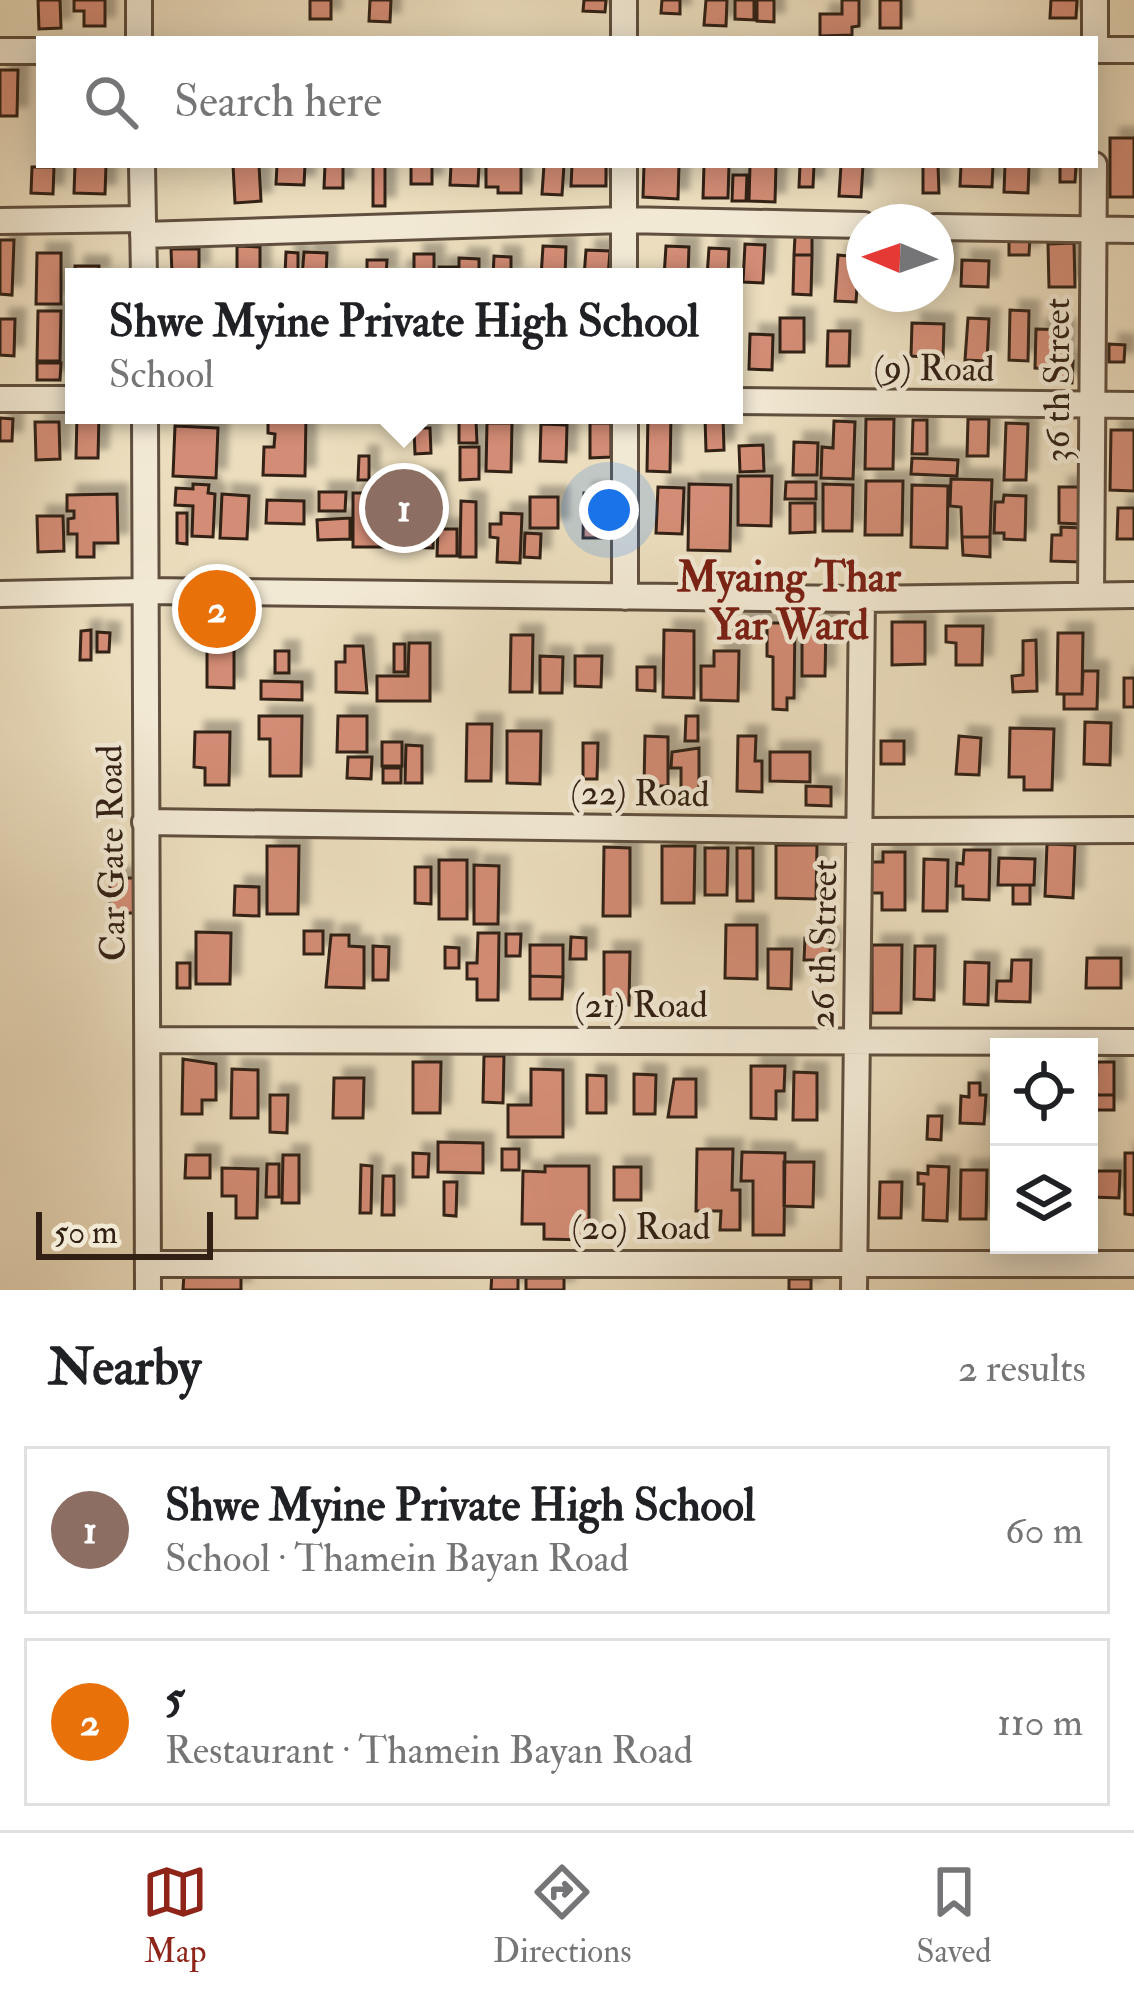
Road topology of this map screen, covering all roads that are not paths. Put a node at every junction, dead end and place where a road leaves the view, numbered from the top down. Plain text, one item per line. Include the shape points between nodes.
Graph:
1 (140, 0) edge
2 (624, 0) edge
3 (1095, 0) edge
4 (140, 36) edge
5 (624, 36) edge
6 (1095, 36) edge
7 (1098, 50) edge
8 (1134, 50) edge
9 (0, 51) edge
10 (36, 51) edge
11 (142, 168) edge
12 (624, 168) edge
13 (1094, 168) edge
14 (624, 220) junction
15 (0, 221) edge
16 (846, 225) edge
17 (954, 226) edge
18 (143, 227) junction
19 (1094, 230) junction
20 (1134, 230) edge
21 (144, 268) edge
22 (624, 268) edge
23 (0, 399) edge
24 (65, 399) edge
25 (743, 401) edge
26 (1092, 405) junction
27 (1134, 405) edge
28 (145, 424) edge
29 (625, 424) edge
30 (144, 591) junction
31 (0, 594) edge
32 (1134, 595) edge
33 (1091, 596) junction
34 (625, 597) junction
35 (862, 599) junction
36 (145, 822) junction
37 (1134, 830) edge
38 (860, 831) junction
39 (149, 1040) junction
40 (857, 1040) junction
41 (1134, 1042) edge
42 (855, 1262) junction
43 (148, 1264) junction
44 (1134, 1264) edge
45 (148, 1290) edge
46 (854, 1290) edge

1 - 4 street
2 - 5 street
3 - 6 street
7 - 8 street
9 - 10 street
11 - 18 street
12 - 14 street
13 - 19 street, 36 th Street
14 - 16 street
14 - 18 street
14 - 22 street
15 - 18 street
17 - 19 street
18 - 21 street
19 - 20 street
19 - 26 street, 36 th Street
23 - 24 street
25 - 26 street, (9) Road
26 - 27 street, (9) Road
26 - 33 street, 36 th Street
28 - 30 street, Car Gate Road
29 - 34 street
30 - 31 street
30 - 34 street
30 - 36 street, Car Gate Road
32 - 33 street
33 - 35 street
34 - 35 street
35 - 38 street, 26 th Street
36 - 38 street, (22) Road
36 - 39 street, Car Gate Road
37 - 38 street, (22) Road
38 - 40 street, 26 th Street
39 - 40 street, (21) Road
39 - 43 street, Car Gate Road
40 - 41 street, (21) Road
40 - 42 street, 26 th Street
42 - 43 street, (20) Road
42 - 44 street, (20) Road
42 - 46 street, 26 th Street
43 - 45 street, Car Gate Road

